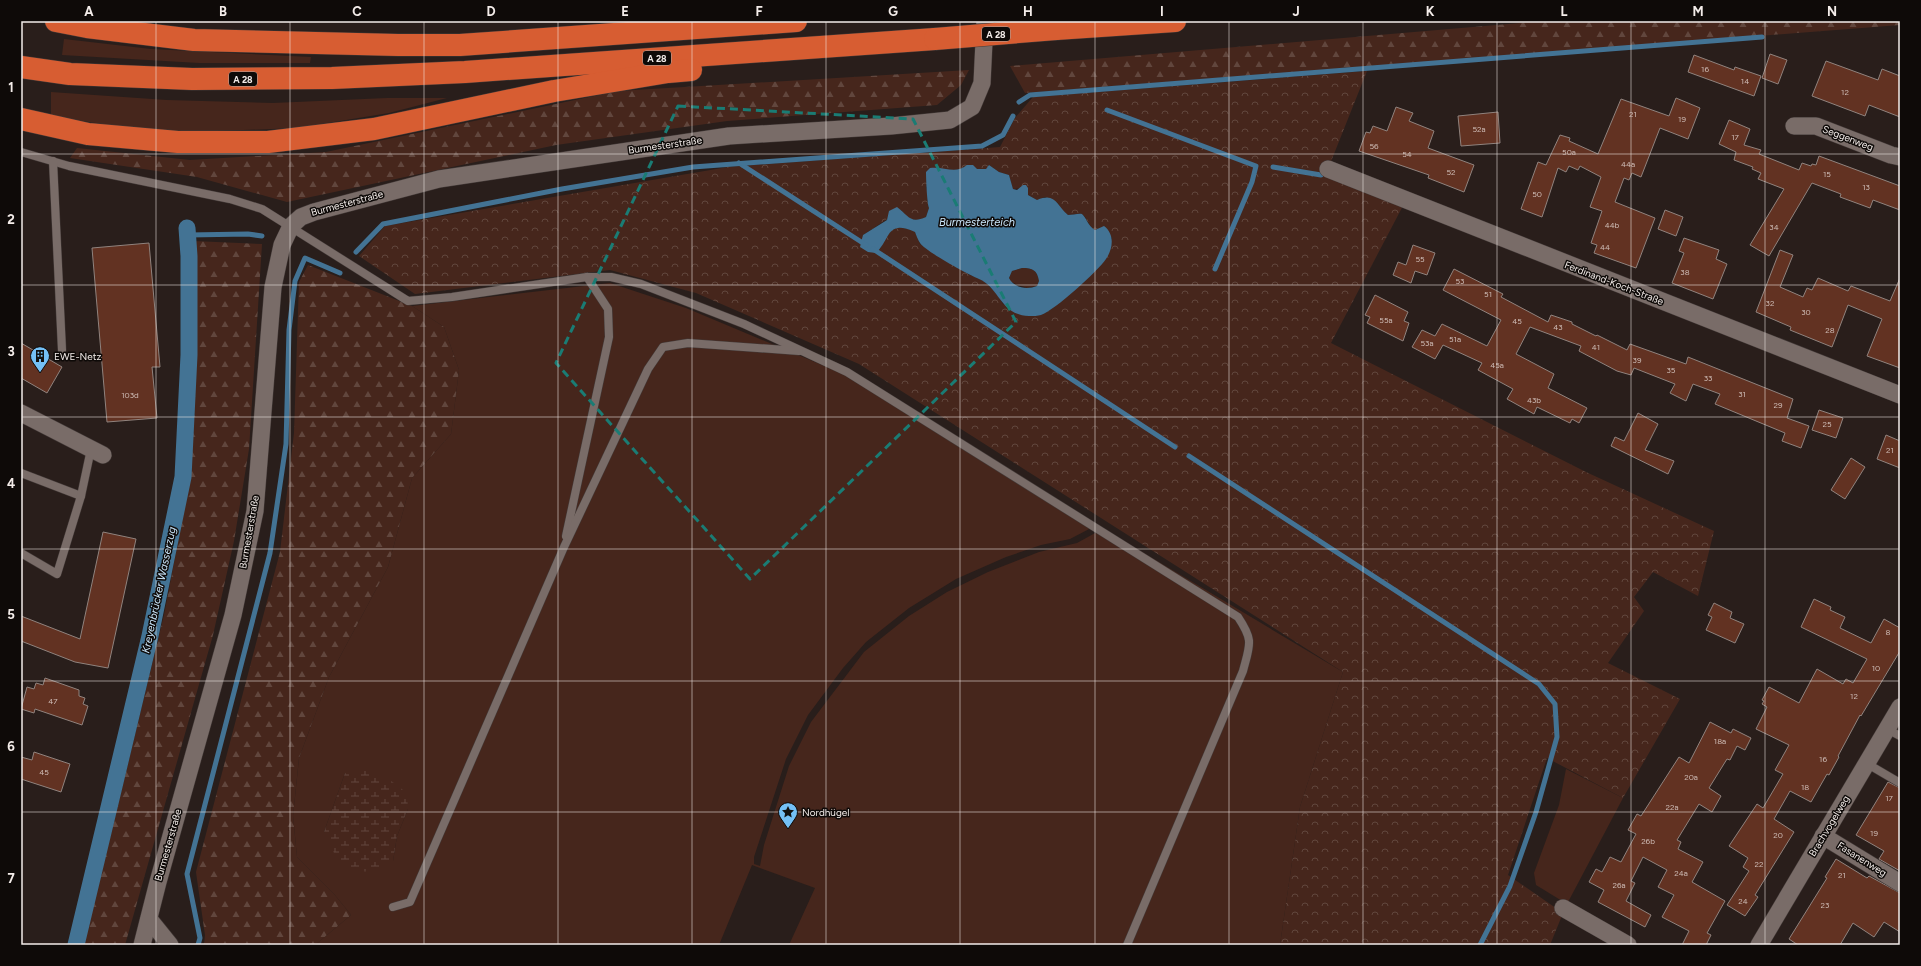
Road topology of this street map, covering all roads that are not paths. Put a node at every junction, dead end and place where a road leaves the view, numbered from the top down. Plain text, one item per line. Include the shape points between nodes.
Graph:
1 (56, 21) edge
2 (663, 21) edge
3 (796, 21) edge
4 (985, 21) edge
5 (1175, 21) edge
6 (690, 28) junction
7 (849, 44) junction
8 (21, 67) edge
9 (21, 119) edge
10 (1794, 126) dead end
11 (21, 152) edge
12 (1900, 157) edge
13 (53, 161) junction
14 (1328, 169) dead end
15 (291, 226) junction
16 (587, 277) junction
17 (62, 350) dead end
18 (805, 352) junction
19 (1900, 395) edge
20 (21, 413) edge
21 (97, 452) joint
22 (21, 473) edge
23 (82, 496) junction
24 (564, 547) junction
25 (21, 553) edge
26 (1900, 707) edge
27 (1893, 733) edge
28 (1866, 763) junction
29 (1900, 783) edge
30 (1823, 836) junction
31 (1900, 883) edge
32 (393, 907) dead end
33 (1563, 908) dead end
34 (149, 919) junction
35 (142, 945) edge
36 (170, 945) edge
37 (1127, 945) edge
38 (1628, 945) edge
39 (1758, 945) edge

1 - 6 highway via 194,40 322,44 460,44
2 - 6 highway
3 - 6 highway
4 - 15 street, Burmesterstraße via 982,83 972,107 950,120 899,126 729,136 438,179 301,216
5 - 7 highway, A 28, bridge
7 - 8 highway, A 28 via 465,72 332,78 192,79 70,74
7 - 9 highway via 809,61 668,72 554,92 374,129 268,142 178,142 88,134
10 - 12 street, Seggenweg via 1816,126
11 - 13 lane
13 - 15 lane via 230,199 262,209
13 - 17 lane
14 - 19 street, Ferdinand-Koch-Straße
15 - 16 lane via 408,301
15 - 34 street, Burmesterstraße via 282,245 273,287 255,510 233,615
16 - 18 lane via 611,277 641,284 744,324
16 - 24 lane via 608,309 609,337
18 - 24 lane via 688,344 663,347 648,369
18 - 37 lane via 848,372 1098,528 1238,617 1248,633 1250,646 1243,670
20 - 21 street
21 - 23 lane
22 - 23 lane
23 - 25 lane via 57,574
24 - 32 lane via 410,902
26 - 27 street, Brachvogelweg
27 - 28 street, Brachvogelweg
28 - 29 lane
28 - 30 street, Brachvogelweg
30 - 31 street, Fasanenweg
30 - 39 street, Brachvogelweg
33 - 38 street
34 - 35 street, Burmesterstraße
34 - 36 street

